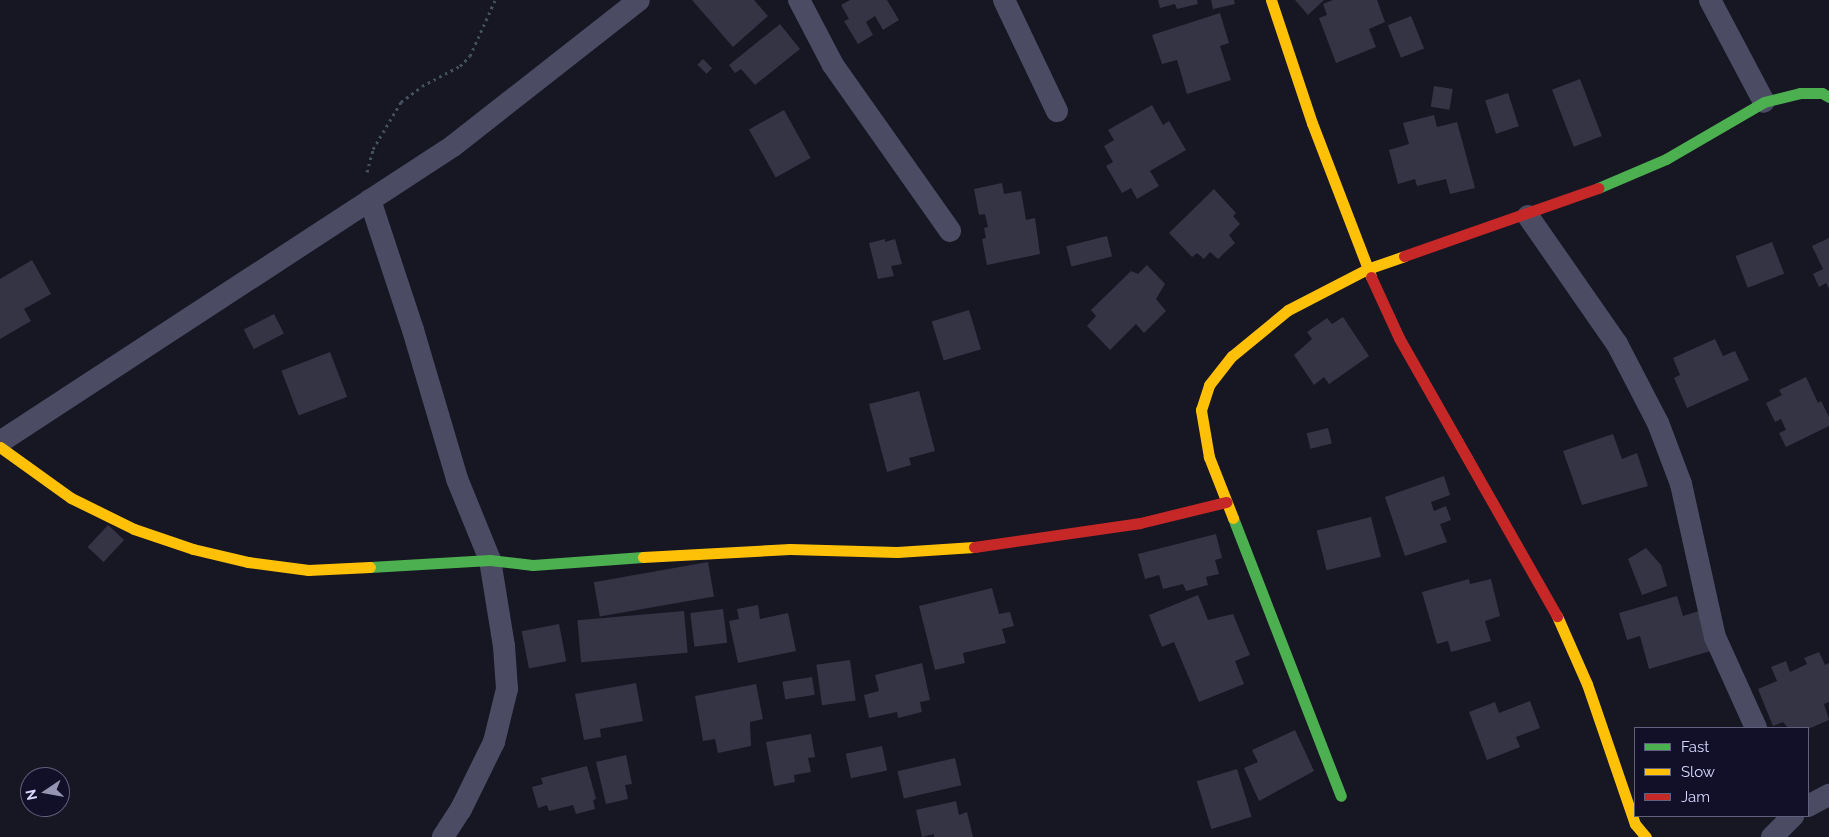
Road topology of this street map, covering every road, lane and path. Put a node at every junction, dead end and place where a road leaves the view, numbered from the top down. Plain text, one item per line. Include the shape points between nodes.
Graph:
1 (495, 0) edge
2 (639, 0) edge
3 (799, 0) edge
4 (1004, 0) edge
5 (1271, 0) edge
6 (1710, 0) edge
7 (1829, 97) edge
8 (1764, 102) junction
9 (1057, 111) dead end
10 (370, 200) junction
11 (1528, 216) junction
12 (950, 231) dead end
13 (1367, 269) junction
14 (0, 442) edge
15 (0, 447) edge
16 (1226, 502) junction
17 (490, 560) junction
18 (1756, 727) edge
19 (1829, 794) edge
20 (1341, 796) dead end
21 (1809, 805) edge
22 (1792, 817) edge
23 (443, 837) edge
24 (1646, 837) edge
25 (1772, 837) edge

1 - 10 path via 470,56 460,66 422,86 401,102 386,125 373,149 366,177
2 - 10 street via 453,146
3 - 12 street via 833,65
4 - 9 street
5 - 13 street via 1312,123
6 - 8 street
7 - 8 street via 1822,93 1800,93
8 - 11 street via 1666,159
10 - 14 street
10 - 17 street via 457,479
11 - 13 street via 1427,246
11 - 18 street via 1617,344 1658,423 1681,484 1716,636
13 - 16 street via 1288,310 1232,356 1210,385 1201,410 1203,432
13 - 24 street via 1399,338 1546,593 1587,684 1635,824
15 - 17 street via 71,498 134,529 239,560 308,570
16 - 17 street via 1140,523 997,545 898,552 790,549 701,552 533,565
16 - 20 street
17 - 23 street via 504,646 507,689 494,742
19 - 21 street
22 - 25 street

